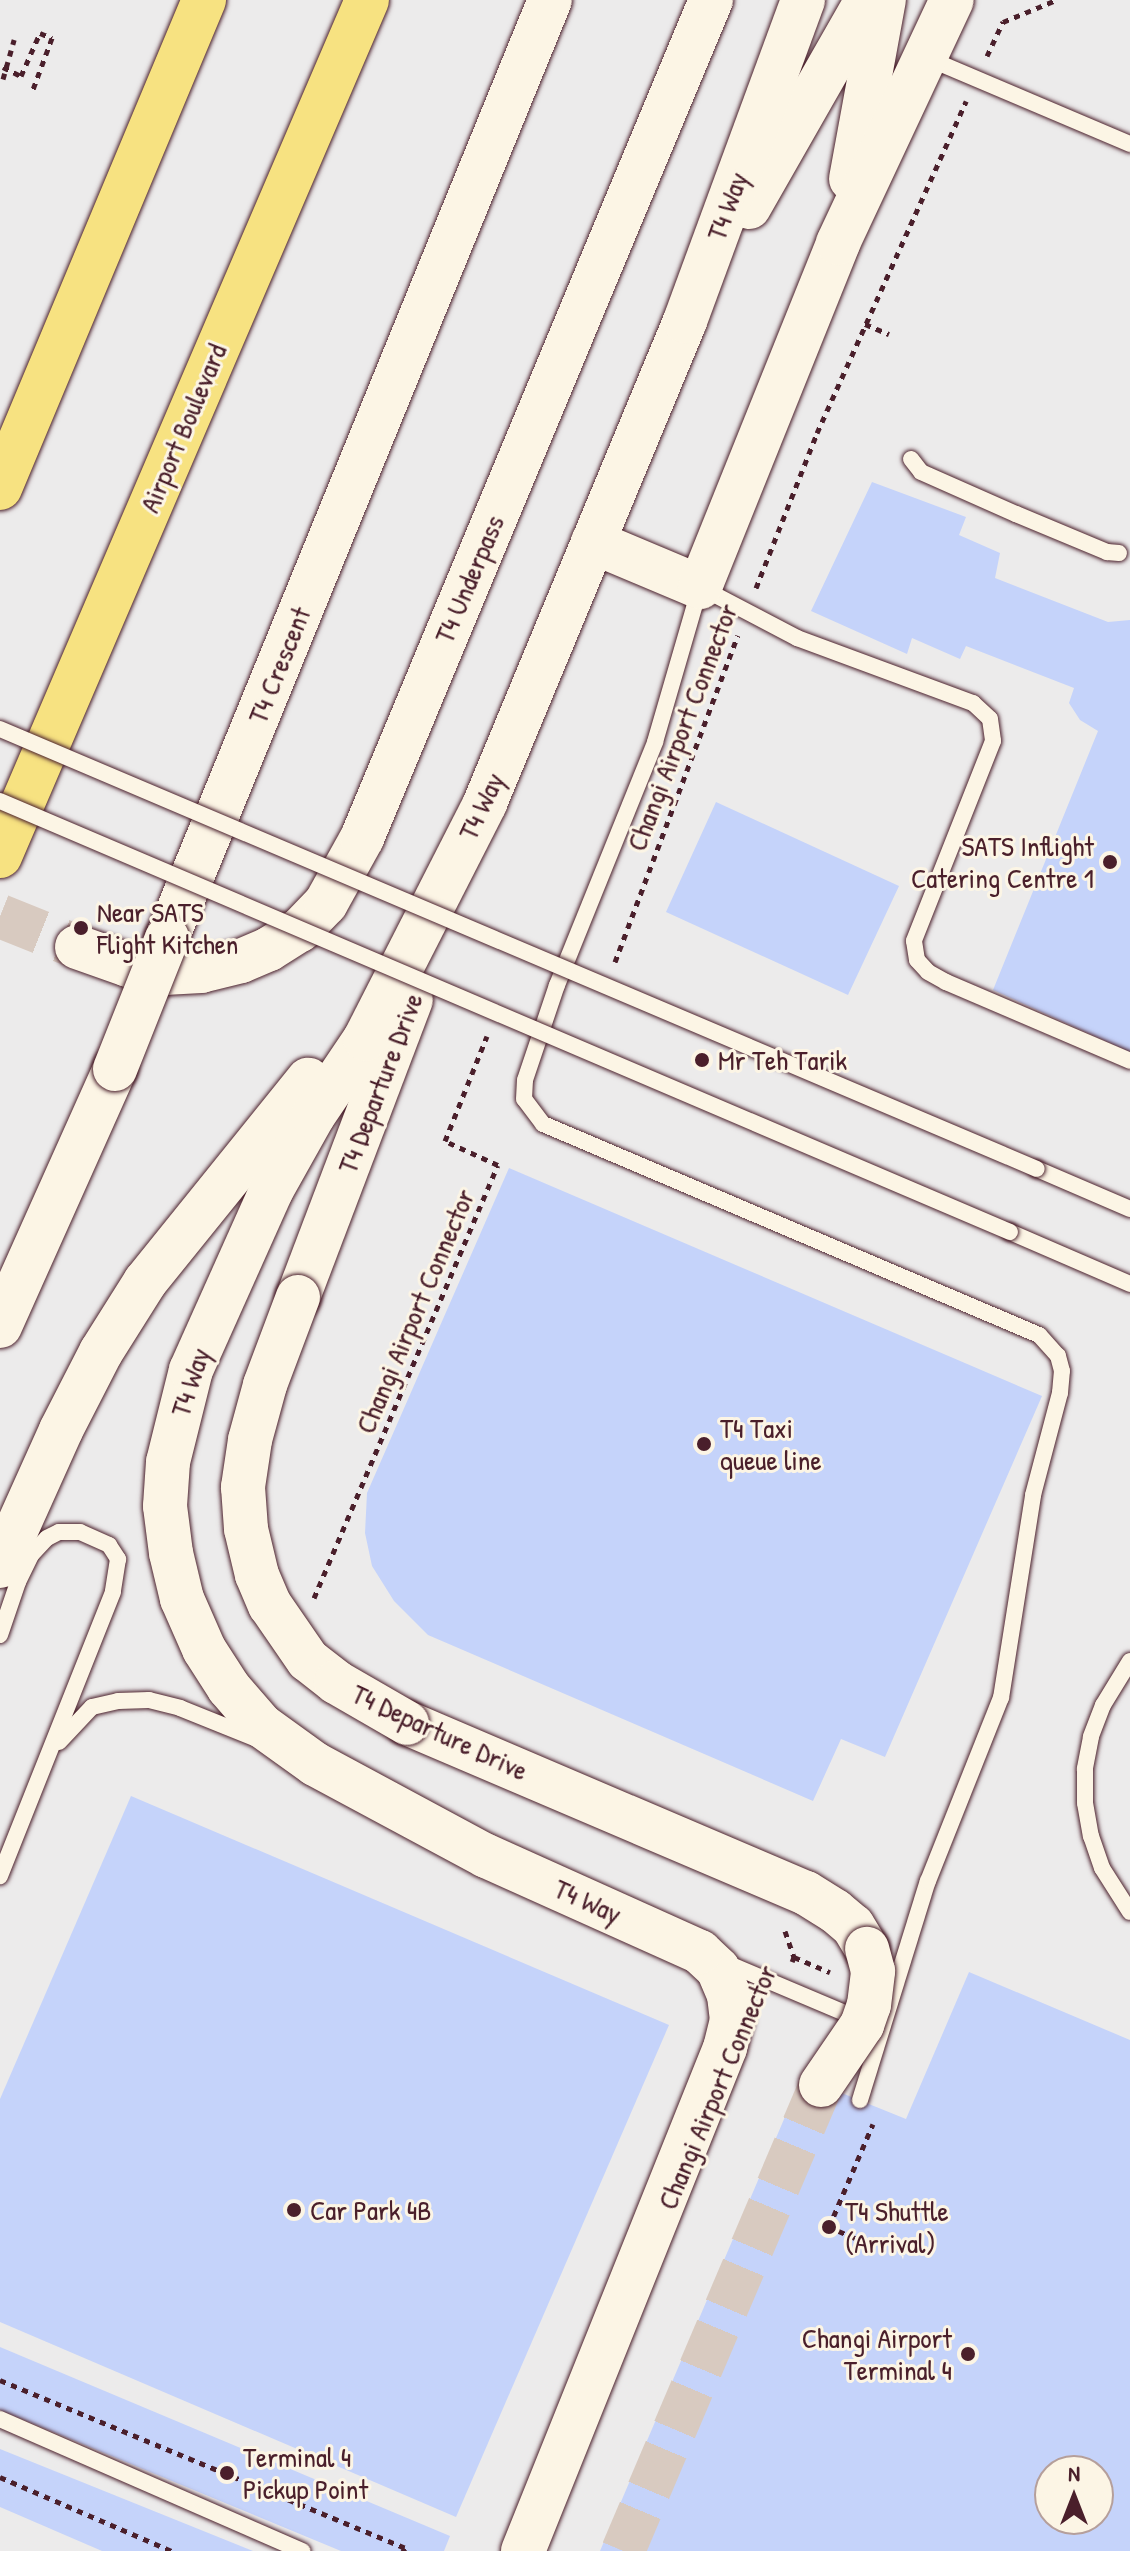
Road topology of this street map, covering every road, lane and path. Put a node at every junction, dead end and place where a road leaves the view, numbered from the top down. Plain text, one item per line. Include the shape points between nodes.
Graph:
1 (204, 0) edge
2 (367, 0) edge
3 (711, 0) edge
4 (803, 0) edge
5 (867, 0) edge
6 (884, 0) edge
7 (952, 0) edge
8 (1056, 0) edge
9 (547, 11) edge
10 (14, 40) dead end
11 (925, 57) junction
12 (3, 67) dead end
13 (3, 79) dead end
14 (976, 79) junction
15 (32, 92) dead end
16 (1130, 144) edge
17 (838, 243) junction
18 (685, 321) junction
19 (865, 324) junction
20 (889, 334) dead end
21 (911, 459) dead end
22 (0, 488) edge
23 (593, 542) junction
24 (1119, 553) dead end
25 (700, 587) junction
26 (747, 612) junction
27 (0, 729) edge
28 (0, 801) edge
29 (485, 803) junction
30 (0, 856) edge
31 (415, 937) junction
32 (77, 947) tunnel mouth
33 (611, 973) dead end
34 (492, 1025) dead end
35 (1130, 1061) edge
36 (1130, 1209) edge
37 (1130, 1284) edge
38 (0, 1326) edge
39 (0, 1566) edge
40 (312, 1604) dead end
41 (0, 1635) edge
42 (1130, 1661) edge
43 (45, 1759) junction
44 (315, 1764) junction
45 (0, 1876) edge
46 (1130, 1912) edge
47 (774, 1926) dead end
48 (700, 1952) junction
49 (782, 1987) junction
50 (885, 2031) junction
51 (841, 2092) joint
52 (0, 2380) edge
53 (0, 2419) edge
54 (0, 2477) edge
55 (172, 2551) edge
56 (302, 2551) edge
57 (403, 2551) edge
58 (523, 2551) edge

1 - 22 highway
2 - 30 highway, Airport Boulevard
3 - 32 main road, T4 Underpass via 362,838 326,903 300,930 269,949 201,971 164,973
4 - 18 main road, T4 Way
5 - 18 main road
6 - 17 main road
7 - 11 main road
8 - 14 path, Changi Airport Connector via 1003,22
9 - 38 main road, T4 Crescent, bridge via 115,1069
10 - 13 path, bridge
11 - 14 lane
11 - 17 main road
12 - 15 path via 21,76 40,33 52,38
14 - 16 lane
14 - 19 path, Changi Airport Connector
17 - 25 main road
18 - 23 main road, T4 Way
19 - 20 path
19 - 26 path, Changi Airport Connector
21 - 24 lane via 921,472
23 - 25 main road
23 - 29 main road, T4 Way
25 - 26 lane
25 - 50 lane via 655,742 557,985 525,1080 524,1099 543,1124 1039,1335 1058,1356 1062,1371 1033,1495 1001,1698 928,1881
26 - 33 path, Changi Airport Connector
26 - 35 lane via 797,638 973,703 990,719 993,741 914,941 917,960 946,982
27 - 36 lane, bridge
28 - 37 lane, bridge
29 - 31 main road, T4 Way
29 - 51 main road, T4 Departure Drive, bridge via 265,1385 243,1487 257,1575 270,1605 308,1660 336,1682 407,1723 806,1893 853,1926 873,1971 869,2005
31 - 39 main road via 262,1140 145,1282 61,1430
31 - 44 main road, T4 Way via 365,1039 271,1191 191,1370 168,1462 165,1506 171,1553 182,1599 204,1649 261,1725
34 - 40 path, Changi Airport Connector via 445,1141 498,1165
41 - 43 lane via 25,1569 47,1538 80,1532 109,1545 118,1559 115,1584
42 - 46 lane via 1091,1737 1085,1803 1102,1868
43 - 44 lane via 92,1707 149,1700
43 - 45 lane
44 - 48 main road, T4 Way via 486,1856
47 - 49 path, Changi Airport Connector via 788,1933 794,1957
48 - 49 lane
48 - 58 main road, T4 Way via 718,1969 729,1995 732,2020 725,2048
49 - 50 lane
50 - 51 lane
52 - 57 path
53 - 56 lane
54 - 55 path

